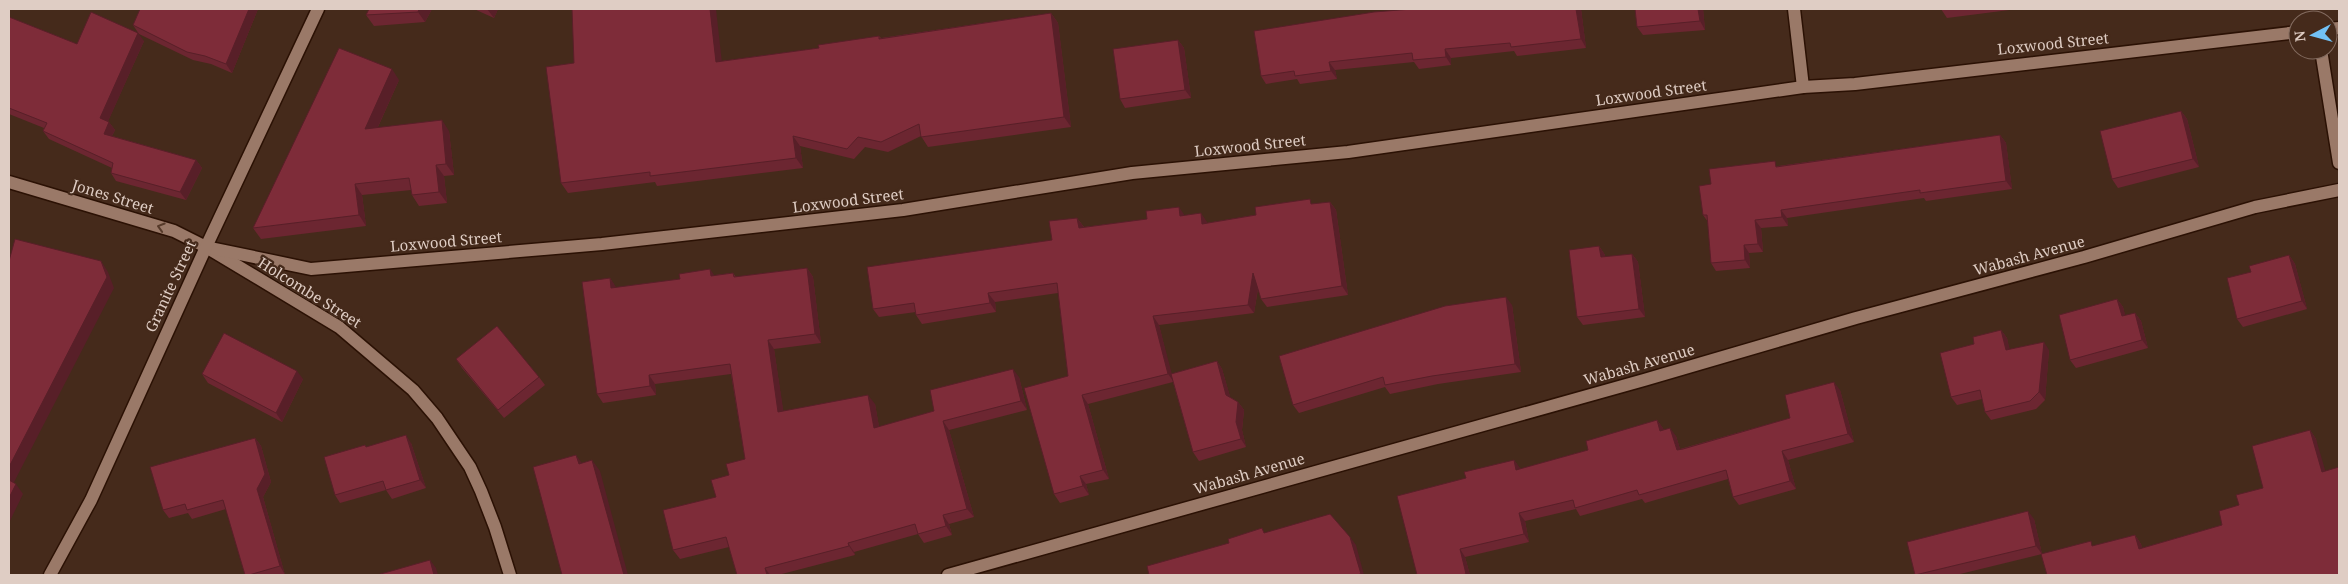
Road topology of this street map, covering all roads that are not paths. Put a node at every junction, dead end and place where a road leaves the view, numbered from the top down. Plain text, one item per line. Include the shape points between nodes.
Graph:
1 (318, 9) edge
2 (1794, 9) edge
3 (2288, 33) edge
4 (2323, 60) edge
5 (1804, 87) junction
6 (2339, 163) edge
7 (9, 182) edge
8 (2339, 190) edge
9 (206, 247) junction
10 (50, 575) edge
11 (510, 575) edge
12 (948, 575) edge

1 - 9 street, Granite Street
2 - 5 street
3 - 5 street, Loxwood Street via 1854,84
4 - 6 street
5 - 9 street, Loxwood Street via 1348,152 1132,174 903,210 602,244 311,269
9 -> 7 street, Jones Street via 174,231
8 - 12 street, Wabash Avenue via 2256,207
9 - 10 street, Granite Street via 91,500
9 - 11 street, Holcombe Street via 339,326 412,390 437,418 470,468 495,527

